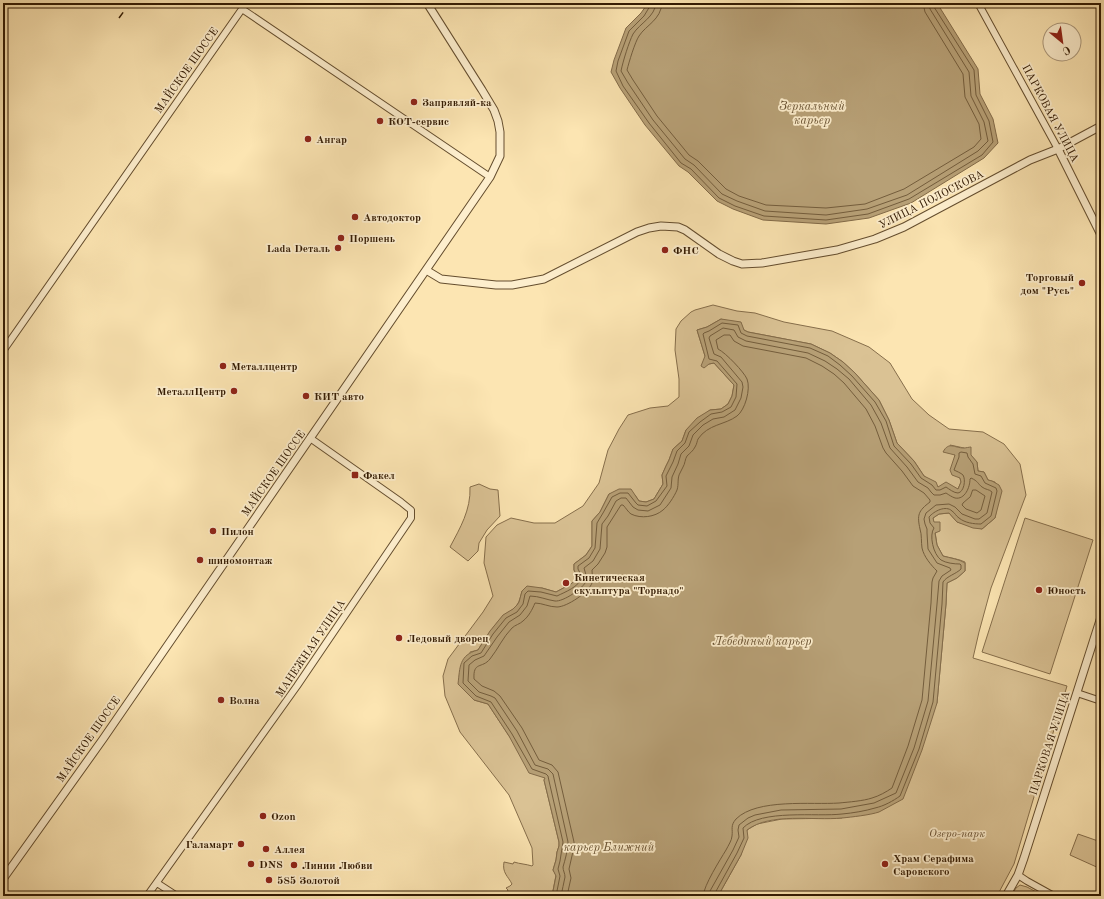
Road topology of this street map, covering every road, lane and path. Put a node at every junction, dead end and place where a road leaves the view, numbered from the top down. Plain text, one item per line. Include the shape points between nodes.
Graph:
1 (427, 3) edge
2 (978, 3) edge
3 (1101, 126) edge
4 (1058, 149) junction
5 (490, 177) junction
6 (1101, 234) edge
7 (426, 270) junction
8 (3, 350) edge
9 (310, 438) junction
10 (1101, 617) edge
11 (1076, 693) junction
12 (1101, 701) edge
13 (1018, 875) junction
14 (3, 879) edge
15 (157, 883) junction
16 (147, 896) edge
17 (176, 896) edge
18 (1006, 896) edge
19 (1054, 896) edge

1 - 5 street, МАЙСКОЕ ШОССЕ via 482,90 498,121 500,156
2 - 4 street, ПАРКОВАЯ УЛИЦА
3 - 4 street, УЛИЦА ПОЛОСКОВА
4 - 6 street, ПАРКОВАЯ УЛИЦА
4 - 7 street, УЛИЦА ПОЛОСКОВА via 1030,160 904,227 837,250 742,264 719,254 685,230 661,226 638,232 544,279 512,285 440,279
5 - 7 street, МАЙСКОЕ ШОССЕ
5 - 8 street, МАЙСКОЕ ШОССЕ via 242,9
7 - 9 street, МАЙСКОЕ ШОССЕ
9 - 14 street, МАЙСКОЕ ШОССЕ
9 - 15 street, МАНЕЖНАЯ УЛИЦА via 401,502 411,510 412,518
10 - 11 street, ПАРКОВАЯ УЛИЦА
11 - 12 street
11 - 13 street, ПАРКОВАЯ УЛИЦА
13 - 18 street, ПАРКОВАЯ УЛИЦА
13 - 19 street
15 - 16 street, МАНЕЖНАЯ УЛИЦА
15 - 17 street

